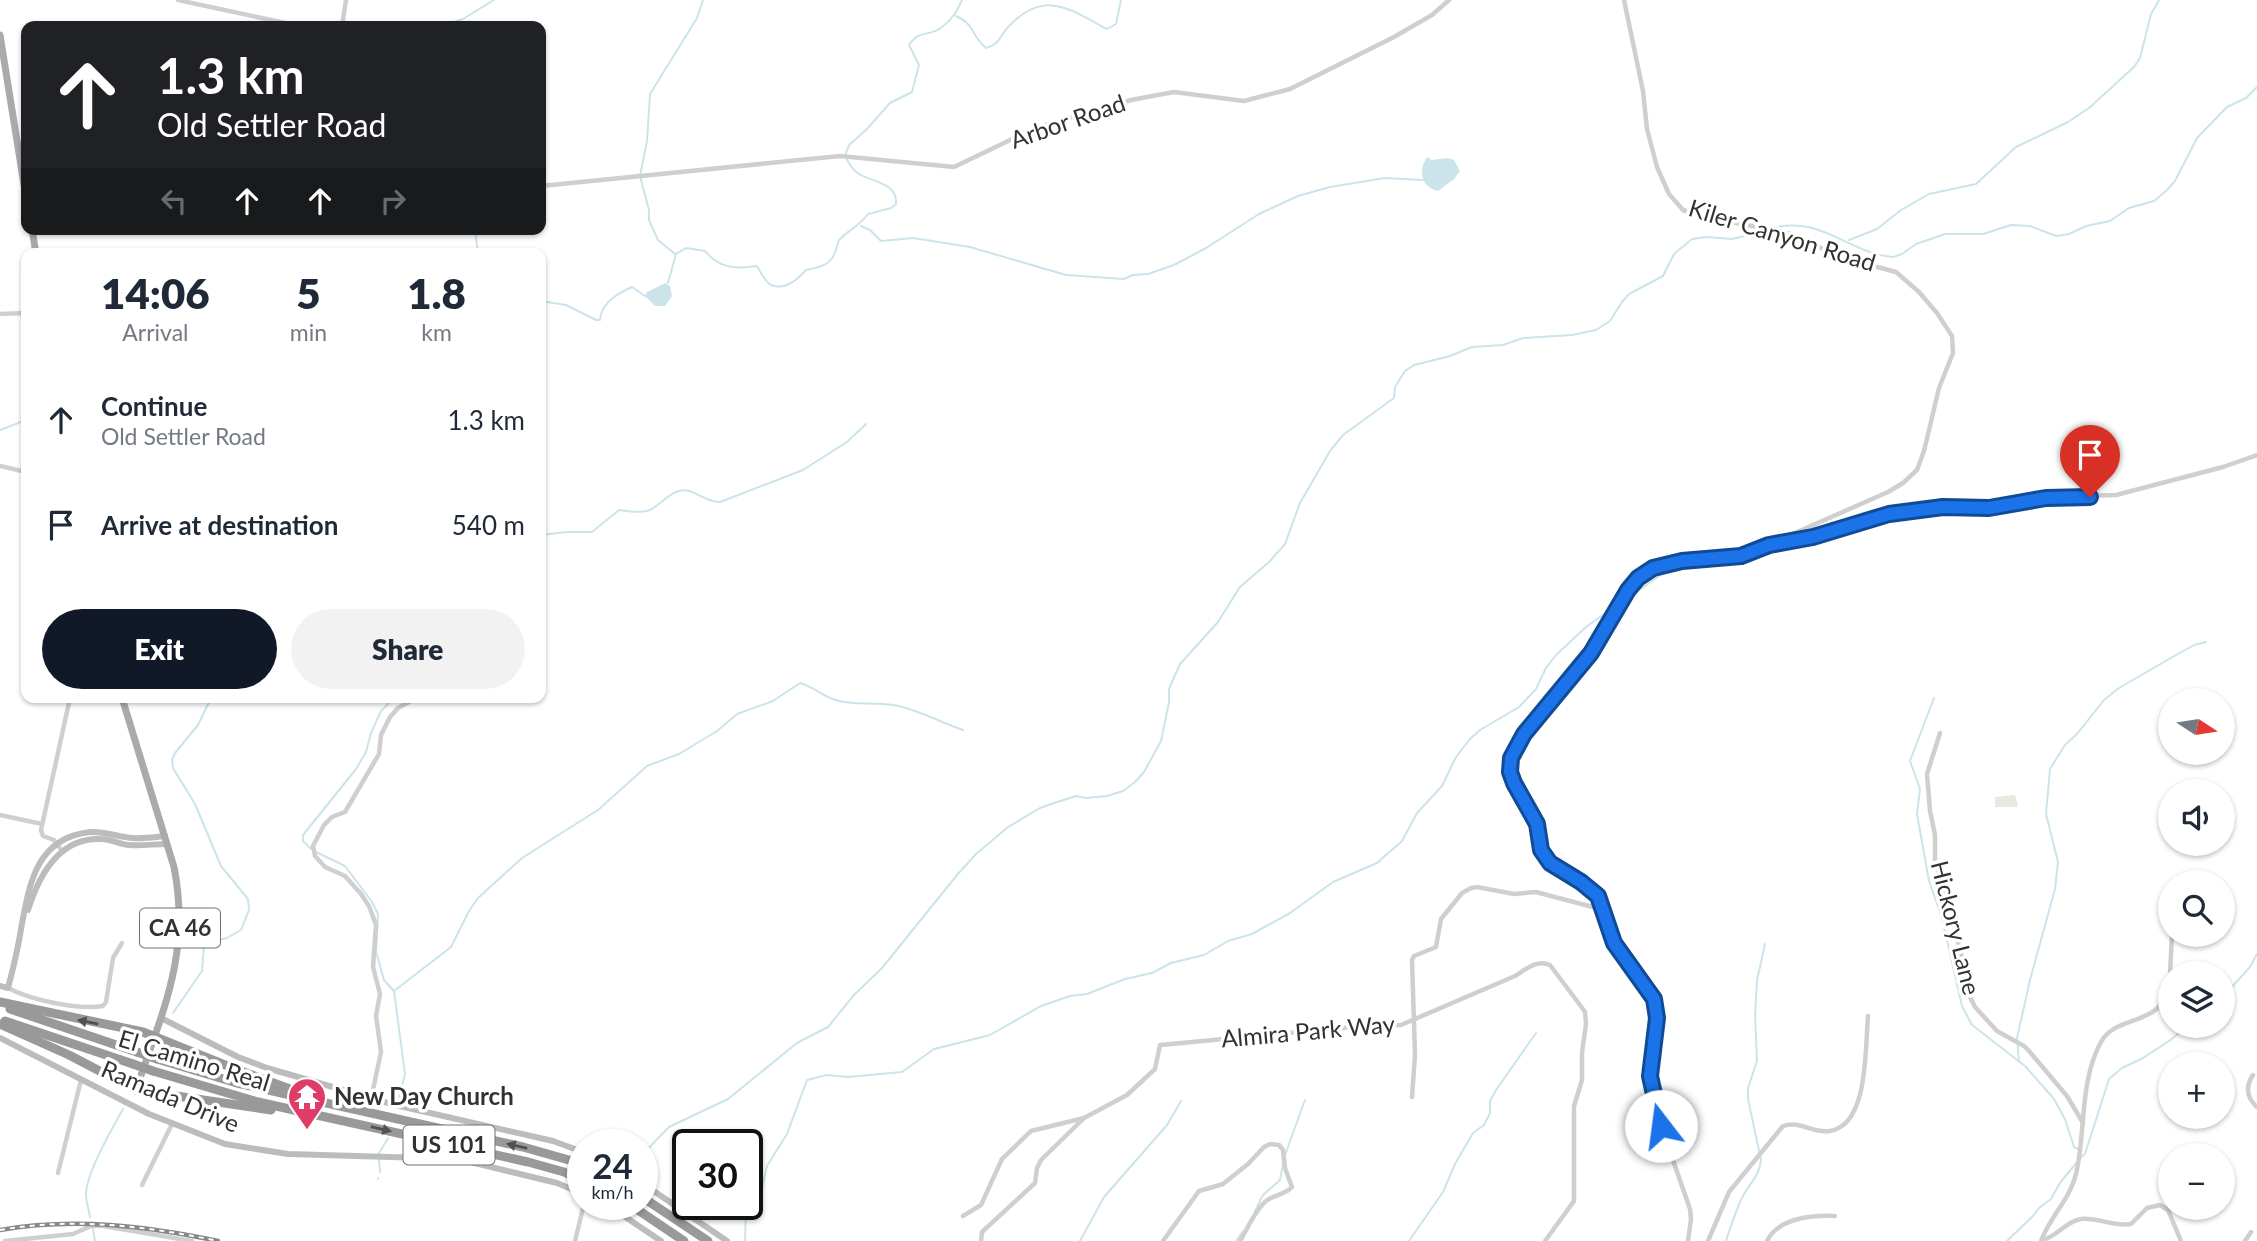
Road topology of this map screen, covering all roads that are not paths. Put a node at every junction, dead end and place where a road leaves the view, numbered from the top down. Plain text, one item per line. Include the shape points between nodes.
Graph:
1 (178, 0) edge
2 (346, 0) edge
3 (1449, 0) edge
4 (1624, 0) edge
5 (276, 21) edge
6 (343, 21) edge
7 (0, 35) edge
8 (21, 166) edge
9 (546, 186) edge
10 (21, 313) edge
11 (0, 314) edge
12 (2257, 455) edge
13 (0, 466) edge
14 (21, 470) edge
15 (1772, 545) junction
16 (68, 703) edge
17 (124, 703) edge
18 (408, 703) edge
19 (1940, 733) dead end
20 (0, 816) edge
21 (42, 824) junction
22 (166, 840) junction
23 (57, 844) junction
24 (62, 851) junction
25 (32, 879) junction
26 (29, 906) junction
27 (1604, 910) junction
28 (22, 928) junction
29 (122, 943) dead end
30 (0, 986) edge
31 (8, 988) junction
32 (0, 1004) edge
33 (2158, 1008) edge
34 (1868, 1016) dead end
35 (161, 1018) junction
36 (1415, 1018) junction
37 (0, 1022) edge
38 (155, 1035) junction
39 (0, 1038) edge
40 (2253, 1075) dead end
41 (81, 1080) junction
42 (136, 1090) junction
43 (1412, 1097) dead end
44 (371, 1098) junction
45 (129, 1105) junction
46 (332, 1105) junction
47 (2257, 1107) edge
48 (300, 1111) junction
49 (1084, 1118) junction
50 (2083, 1123) junction
51 (172, 1124) junction
52 (567, 1146) edge
53 (567, 1159) edge
54 (58, 1173) dead end
55 (567, 1173) edge
56 (142, 1185) dead end
57 (567, 1187) edge
58 (658, 1194) edge
59 (658, 1208) edge
60 (963, 1216) dead end
61 (1835, 1216) dead end
62 (580, 1220) edge
63 (630, 1220) edge
64 (653, 1220) edge
65 (2251, 1232) dead end
66 (5, 1241) edge
67 (192, 1241) edge
68 (575, 1241) edge
69 (661, 1241) edge
70 (684, 1241) edge
71 (708, 1241) edge
72 (727, 1241) edge
73 (981, 1241) edge
74 (1163, 1241) edge
75 (1240, 1241) edge
76 (1545, 1241) edge
77 (1688, 1241) edge
78 (1707, 1241) edge
79 (1768, 1241) edge
80 (2041, 1241) edge
81 (2181, 1241) edge
82 (2245, 1241) edge

1 - 5 street
2 - 6 street
3 - 9 street, Arbor Road via 1394,37 1290,89 1253,100 1174,92 1131,100 1035,128 954,167 808,158
4 - 15 street, Kiler Canyon Road via 1647,129 1669,194 1688,212 1791,234 1840,257 1896,272 1937,313 1953,344 1917,470 1888,492
7 - 8 main road
10 - 11 street
12 - 15 street via 2116,495 2046,498 1989,508 1914,510
13 - 14 street
15 - 27 street, Kiler Canyon Road via 1741,556 1682,561 1646,571 1628,590 1591,653 1513,751 1512,778 1537,824 1545,858 1593,890
16 - 21 street
17 - 22 main road, CA 46
18 - 44 street via 390,717 379,754 345,812 324,825 314,852 325,867 345,876 369,906 376,925 373,967 380,994 376,1016 381,1052
19 - 50 street, Hickory Lane via 1927,774 1938,875 1970,998 1997,1031 2017,1042 2059,1086
20 - 21 street
21 - 23 street via 43,836
22 - 23 street via 90,832
22 - 24 street via 130,845 100,839
22 - 35 main road, CA 46 via 179,890 180,925 178,956
23 - 24 street
23 - 25 street via 44,856
24 - 26 street via 50,862
25 - 26 street
25 - 28 street
26 - 28 street
27 - 36 street via 1536,892 1466,889 1441,919 1436,947 1412,960
27 - 77 street, Kiler Canyon Road via 1622,956 1654,999 1657,1018 1650,1082 1690,1209
28 - 31 street
29 - 31 street via 113,958 103,1006 60,1003
30 - 31 street
38 -> 32 highway
32 - 46 highway, El Camino Real / US 101, bridge via 157,1059
33 - 50 street via 2101,1041 2085,1093
34 - 78 street via 1855,1114 1833,1131 1791,1123 1783,1126 1723,1202
35 - 38 main road, CA 46
35 - 44 street via 260,1065
36 - 43 street
36 - 49 street, Almira Park Way via 1401,1025 1160,1045 1151,1075 1127,1095
36 - 76 street, Almira Park Way via 1540,963 1550,965 1585,1012 1583,1072 1574,1106 1574,1201
37 - 42 highway
37 - 48 highway, El Camino Real / US 101, bridge via 232,1095
38 - 42 main road, CA 46
38 - 46 highway
39 - 41 street, Ramada Drive
40 - 47 street via 2249,1098
41 - 45 street, Ramada Drive
41 - 54 street
42 - 45 street
42 - 48 highway
44 - 52 street
45 - 51 street, Ramada Drive
53 -> 46 highway, El Camino Real / US 101
48 -> 55 highway, El Camino Real / US 101
49 - 60 street via 1031,1132 1002,1159 981,1205
49 - 73 street via 1041,1160 1035,1183 982,1232
50 - 80 street via 2072,1186
51 - 56 street
51 - 57 street, Ramada Drive via 215,1142 254,1150 458,1159
58 - 72 street
59 - 71 highway
61 - 79 street via 1796,1220 1773,1232
62 - 68 street
63 - 69 street
64 - 70 highway
65 - 82 street
66 - 67 street via 73,1234 91,1226
74 - 75 street via 1199,1191 1223,1184 1264,1147 1281,1147 1292,1187 1260,1206
80 - 81 street via 2079,1220 2131,1224 2147,1208 2161,1205 2168,1210

